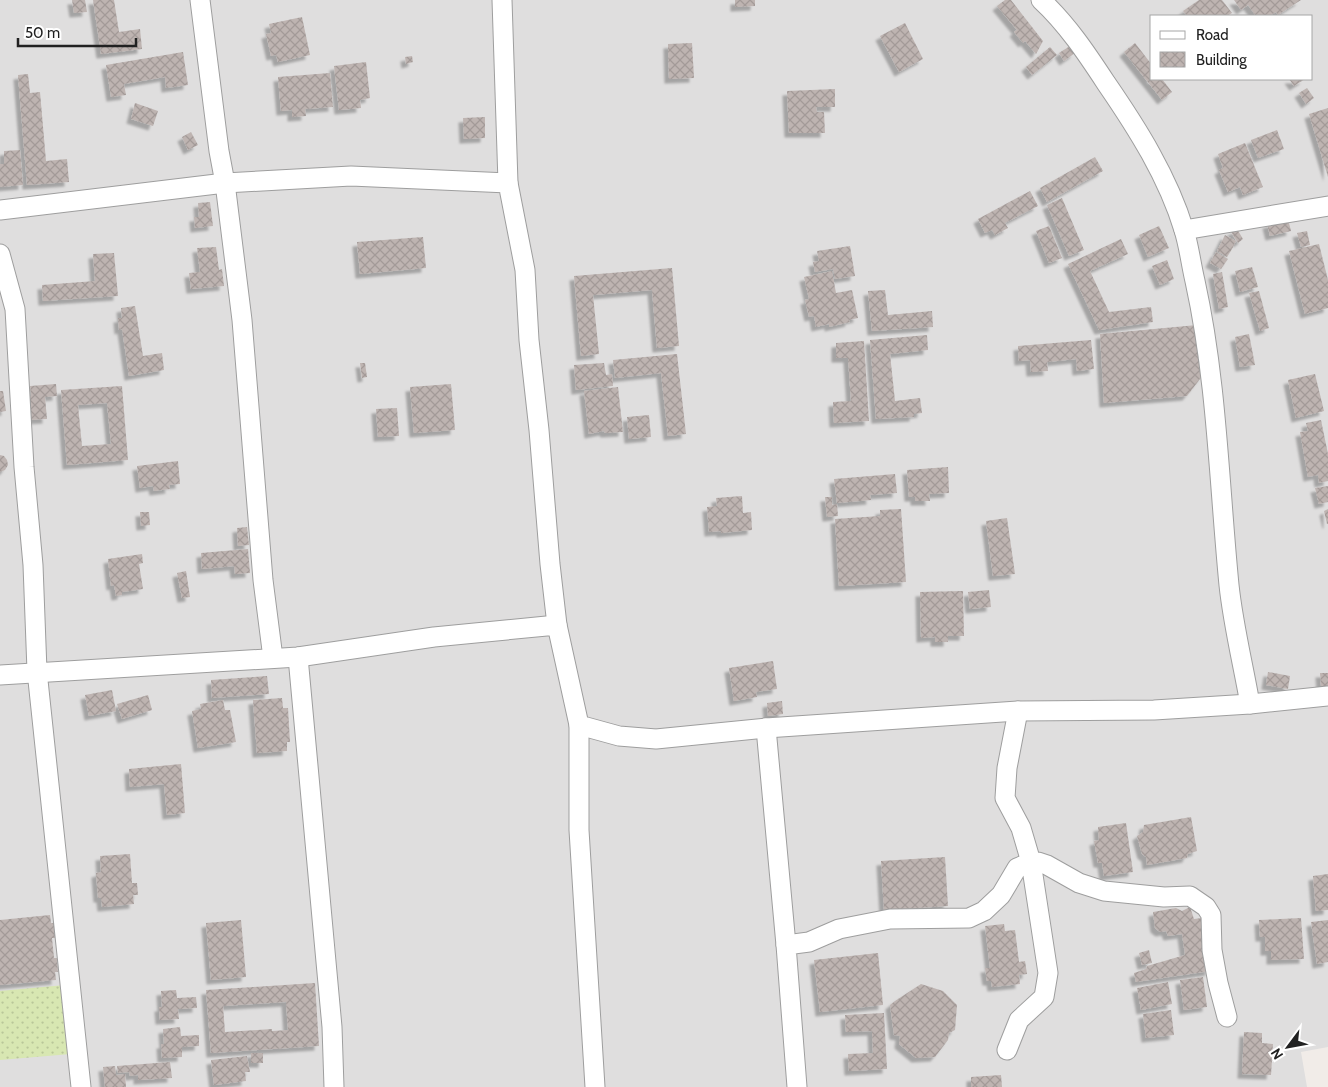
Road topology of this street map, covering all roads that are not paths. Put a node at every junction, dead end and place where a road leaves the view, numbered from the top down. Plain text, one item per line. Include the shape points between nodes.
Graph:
1 (200, 0) edge
2 (502, 0) edge
3 (1042, 0) edge
4 (508, 182) junction
5 (225, 183) junction
6 (1328, 206) edge
7 (0, 210) edge
8 (1184, 230) junction
9 (0, 254) edge
10 (557, 625) junction
11 (298, 657) junction
12 (273, 658) junction
13 (37, 671) junction
14 (0, 675) edge
15 (1328, 696) edge
16 (1250, 704) junction
17 (1018, 711) junction
18 (579, 725) junction
19 (766, 728) junction
20 (1031, 862) junction
21 (786, 945) junction
22 (1227, 1017) dead end
23 (1007, 1050) dead end
24 (81, 1087) edge
25 (334, 1087) edge
26 (596, 1087) edge
27 (798, 1087) edge

1 - 5 street
2 - 4 street
3 - 8 street via 1085,51 1145,145 1166,184
4 - 5 street via 351,176
4 - 10 street via 525,270
5 - 7 street
5 - 12 street via 242,320 263,580
6 - 8 street
8 - 16 street via 1205,325 1230,587
9 - 13 street via 15,308 24,467 34,565
10 - 11 street via 434,637
10 - 18 street
11 - 12 street
11 - 25 street via 332,1027
12 - 13 street
13 - 14 street
13 - 24 street
15 - 16 street
16 - 17 street via 1154,710
17 - 19 street
17 - 20 street via 1005,798 1021,828
18 - 19 street via 619,736 656,739
18 - 26 street via 579,830
19 - 21 street
20 - 21 street via 1017,868 1001,895 984,911 969,918 890,919 839,929 809,942
20 - 22 street via 1047,864 1079,884 1104,891 1164,898 1190,896 1206,907 1211,914 1212,950
20 - 23 street via 1048,973 1044,997 1019,1020
21 - 27 street

